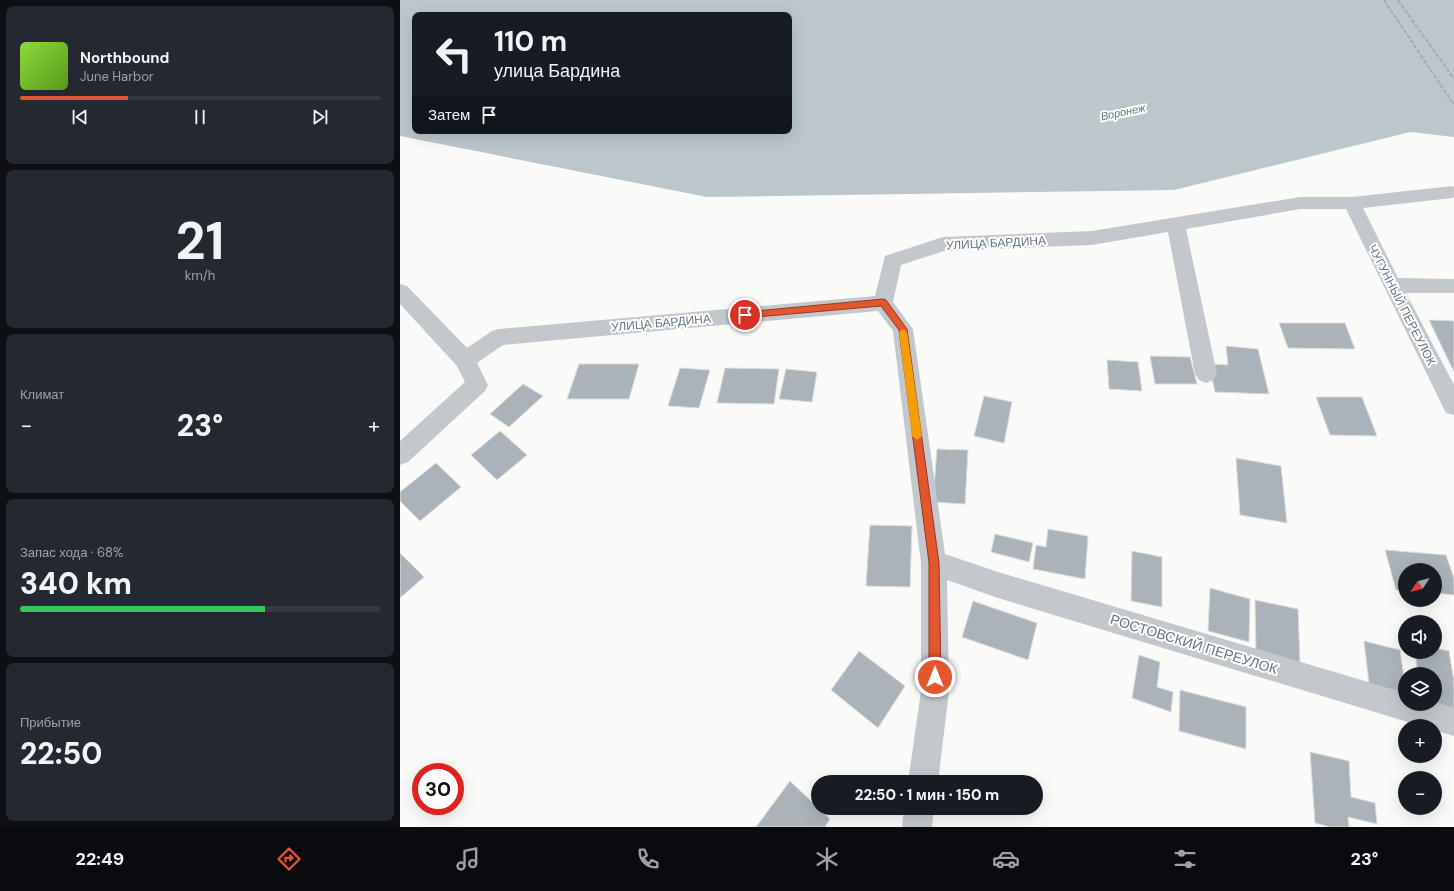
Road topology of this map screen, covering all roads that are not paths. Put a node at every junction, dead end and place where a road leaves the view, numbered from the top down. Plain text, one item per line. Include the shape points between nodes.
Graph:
1 (1452, 192) dead end
2 (1352, 203) junction
3 (1176, 224) junction
4 (1392, 286) junction
5 (1454, 286) edge
6 (400, 291) edge
7 (883, 302) junction
8 (465, 360) junction
9 (1206, 374) dead end
10 (1454, 406) edge
11 (400, 455) edge
12 (934, 563) junction
13 (1454, 722) edge
14 (924, 775) edge
15 (918, 815) edge
16 (917, 827) edge

1 - 2 street, УЛИЦА БАРДИНА
2 - 3 street, УЛИЦА БАРДИНА via 1300,203
2 - 4 street, ЧУГУННЫЙ ПЕРЕУЛОК
3 - 7 street, УЛИЦА БАРДИНА via 1092,238 943,244 892,261
3 - 9 street
4 - 5 street
4 - 10 street, ЧУГУННЫЙ ПЕРЕУЛОК
6 - 8 street
7 - 8 street, УЛИЦА БАРДИНА via 499,337
7 - 12 street via 903,329
8 - 11 street via 477,385
12 - 13 street, РОСТОВСКИЙ ПЕРЕУЛОК via 998,586
12 - 14 street via 935,691
15 - 16 street

